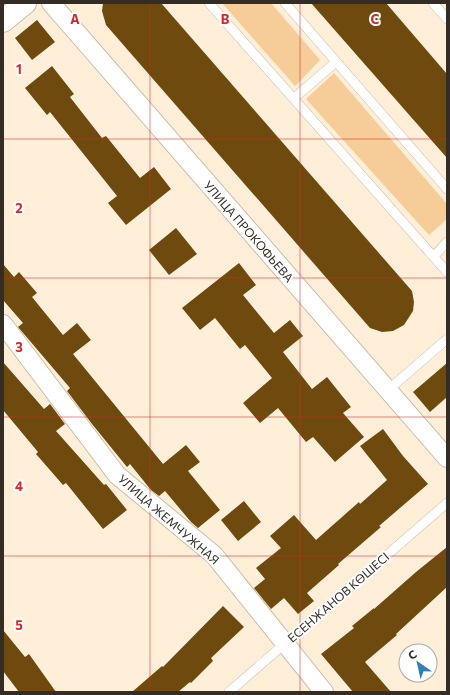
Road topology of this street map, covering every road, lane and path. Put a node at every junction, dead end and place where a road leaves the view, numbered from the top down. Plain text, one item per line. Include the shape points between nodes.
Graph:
1 (25, 3) edge
2 (50, 3) edge
3 (209, 3) edge
4 (286, 3) edge
5 (433, 3) edge
6 (447, 19) edge
7 (3, 21) edge
8 (336, 62) junction
9 (294, 98) junction
10 (447, 189) edge
11 (447, 242) edge
12 (434, 256) junction
13 (447, 272) edge
14 (3, 324) edge
15 (447, 339) edge
16 (388, 390) junction
17 (447, 458) edge
18 (447, 503) edge
19 (284, 643) junction
20 (229, 692) edge
21 (324, 692) edge

1 - 7 street
2 - 16 street, УЛИЦА ПРОКОФЬЕВА
3 - 9 lane
4 - 8 lane
5 - 6 lane
8 - 9 lane
8 - 10 lane
9 - 12 lane
11 - 12 lane
12 - 13 lane
14 - 19 street, УЛИЦА ЖЕМЧУЖНАЯ via 117,475 214,555
15 - 16 lane
16 - 17 street, УЛИЦА ПРОКОФЬЕВА
18 - 19 lane, ЕСЕНЖАНОВ КӨШЕСІ
19 - 20 lane, ЕСЕНЖАНОВ КӨШЕСІ
19 - 21 street, УЛИЦА ЖЕМЧУЖНАЯ

